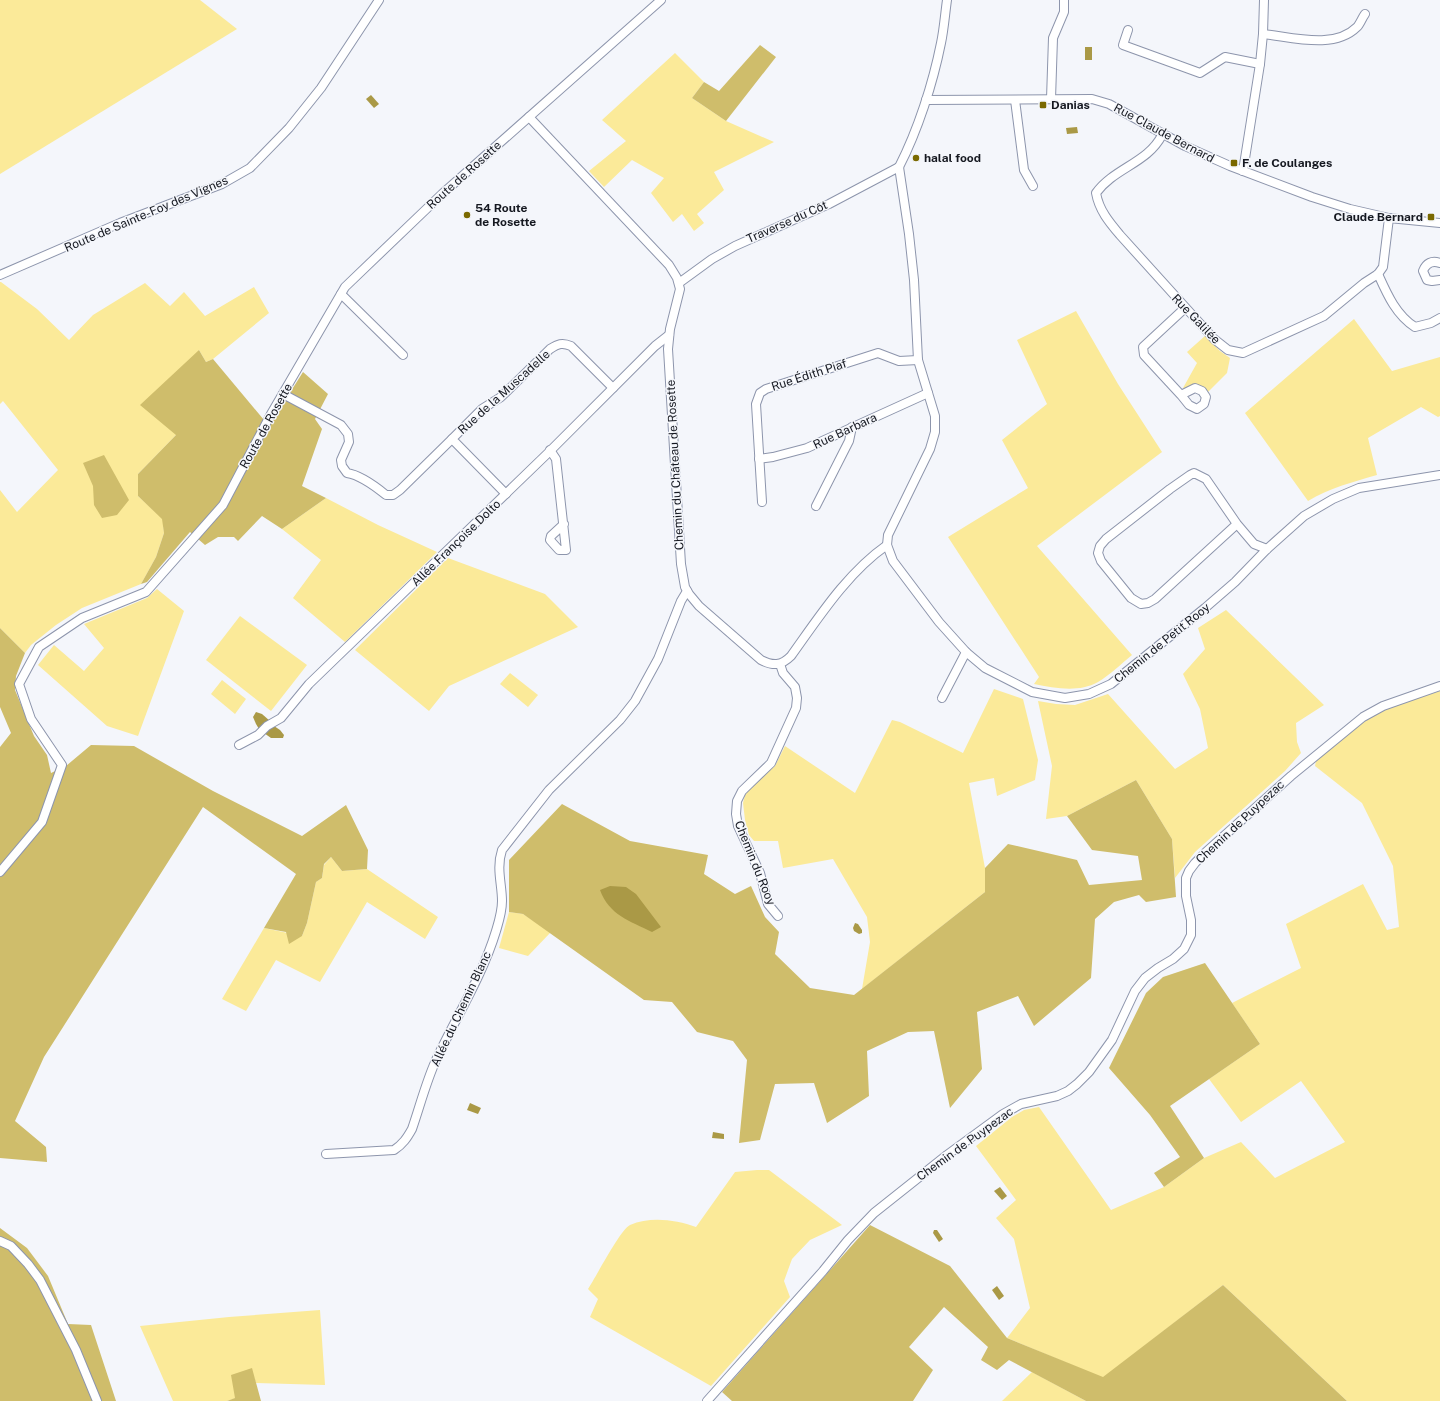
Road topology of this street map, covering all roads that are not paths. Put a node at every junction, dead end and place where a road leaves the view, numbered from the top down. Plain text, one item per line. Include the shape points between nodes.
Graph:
1 (379, 0) edge
2 (660, 0) edge
3 (947, 0) edge
4 (1064, 0) edge
5 (1264, 0) edge
6 (1365, 14) dead end
7 (1128, 30) dead end
8 (1263, 34) junction
9 (1260, 64) junction
10 (926, 100) junction
11 (1016, 100) junction
12 (1051, 100) junction
13 (529, 117) junction
14 (1162, 134) junction
15 (899, 167) junction
16 (1243, 171) junction
17 (1033, 186) dead end
18 (1389, 218) junction
19 (1440, 223) edge
20 (1440, 263) edge
21 (1378, 274) junction
22 (0, 275) edge
23 (1440, 280) edge
24 (679, 283) junction
25 (341, 294) junction
26 (1186, 308) junction
27 (1440, 318) edge
28 (669, 335) junction
29 (402, 355) dead end
30 (918, 360) junction
31 (613, 388) junction
32 (928, 393) junction
33 (283, 394) junction
34 (1181, 395) dead end
35 (852, 427) junction
36 (452, 439) junction
37 (550, 450) junction
38 (759, 459) junction
39 (1440, 475) edge
40 (506, 494) junction
41 (762, 502) dead end
42 (816, 506) dead end
43 (564, 524) dead end
44 (1237, 524) junction
45 (887, 545) junction
46 (1266, 548) junction
47 (687, 592) junction
48 (966, 652) junction
49 (780, 664) junction
50 (1440, 686) edge
51 (942, 698) dead end
52 (239, 745) dead end
53 (0, 872) edge
54 (778, 916) dead end
55 (326, 1154) dead end
56 (0, 1241) edge
57 (97, 1401) edge
58 (708, 1401) edge

1 - 22 street, Route de Sainte-Foy des Vignes via 321,88 289,128 250,168 222,184 120,223
2 - 13 street, Route de Rosette
3 - 10 street via 941,42
4 - 12 street via 1064,12 1054,38
5 - 8 street
6 - 8 street via 1357,27 1343,37 1329,40
7 - 9 street via 1123,45 1200,73 1225,58
8 - 9 street
9 - 16 street
10 - 11 street, Rue Claude Bernard
10 - 15 street
11 - 12 street, Rue Claude Bernard
11 - 17 street via 1024,170
12 - 14 street, Rue Claude Bernard via 1092,99 1109,104
13 - 24 street via 664,260
13 - 25 street, Route de Rosette via 442,194 345,287
14 - 16 street, Rue Claude Bernard
14 - 26 street, Rue Galilée via 1149,152 1103,184 1096,193 1098,204 1120,235
15 - 24 street, Traverse du Côt via 829,204 735,246
15 - 30 street via 913,268
16 - 18 street, Rue Claude Bernard via 1338,205
18 - 19 street, Rue Claude Bernard
18 - 21 street via 1383,267
20 - 23 street via 1430,262 1423,271 1427,280
21 - 26 street, Rue Galilée via 1324,316 1243,353 1228,350 1214,339
21 - 27 street via 1405,321 1415,328
24 - 28 street, Chemin du Château de Rosette via 680,289
25 - 29 street
25 - 33 street, Route de Rosette
26 - 34 street via 1143,347 1144,356
28 - 31 street, Allée Françoise Dolto
28 - 47 street, Chemin du Château de Rosette via 681,564
30 - 32 street
30 - 38 street, Rue Édith Piaf via 899,361 878,353 766,389 760,393 756,404
31 - 36 street, Rue de la Muscadelle via 571,346 557,344 501,397 482,409
31 - 37 street, Allée Françoise Dolto
32 - 35 street, Rue Barbara
32 - 45 street via 935,416 935,432 930,449 888,534
33 - 36 street via 341,425 348,434 349,442 341,460 342,466 347,473 354,474 386,495 393,495 400,490
33 - 53 street, Route de Rosette via 223,505 146,592 82,618 39,646 19,684 31,719 62,765 42,822
35 - 38 street, Rue Barbara via 807,448
35 - 42 street via 849,441
36 - 40 street, Rue de la Muscadelle
37 - 40 street, Allée Françoise Dolto
37 - 43 street via 556,459
38 - 41 street, Rue Édith Piaf
39 - 46 street, Chemin de Petit Rooy via 1359,488 1304,516
40 - 52 street, Allée Françoise Dolto via 309,684 281,718
44 - 44 street via 1206,479 1194,473 1106,539 1098,553 1101,561 1131,598 1141,604 1148,603
44 - 46 street via 1254,544
45 - 48 street, Chemin de Petit Rooy via 893,561 939,622
45 - 49 street via 858,570 820,615 791,656
46 - 48 street, Chemin de Petit Rooy via 1235,582 1205,608 1111,684 1089,694 1065,698 1032,692 985,668
47 - 49 street, Chemin du Château de Rosette via 699,606 751,652 767,663
47 - 55 street, Allée du Chemin Blanc via 678,607 658,659 635,701 620,720 549,790 502,850 498,873 502,900 496,932 477,980 435,1062 407,1138 394,1150
48 - 51 street
49 - 54 street, Chemin du Rooy via 783,673 795,687 796,708 771,762 742,791 737,801 736,814 738,826 760,873 768,904
50 - 58 street, Chemin de Puypezac via 1383,706 1363,717 1290,776 1206,852 1195,863 1186,878 1191,935 1184,948 1173,959 1145,978 1135,991 1112,1040 1085,1076 1068,1091 1021,1104 1003,1114 874,1213
56 - 57 street via 11,1246 40,1280 76,1350

